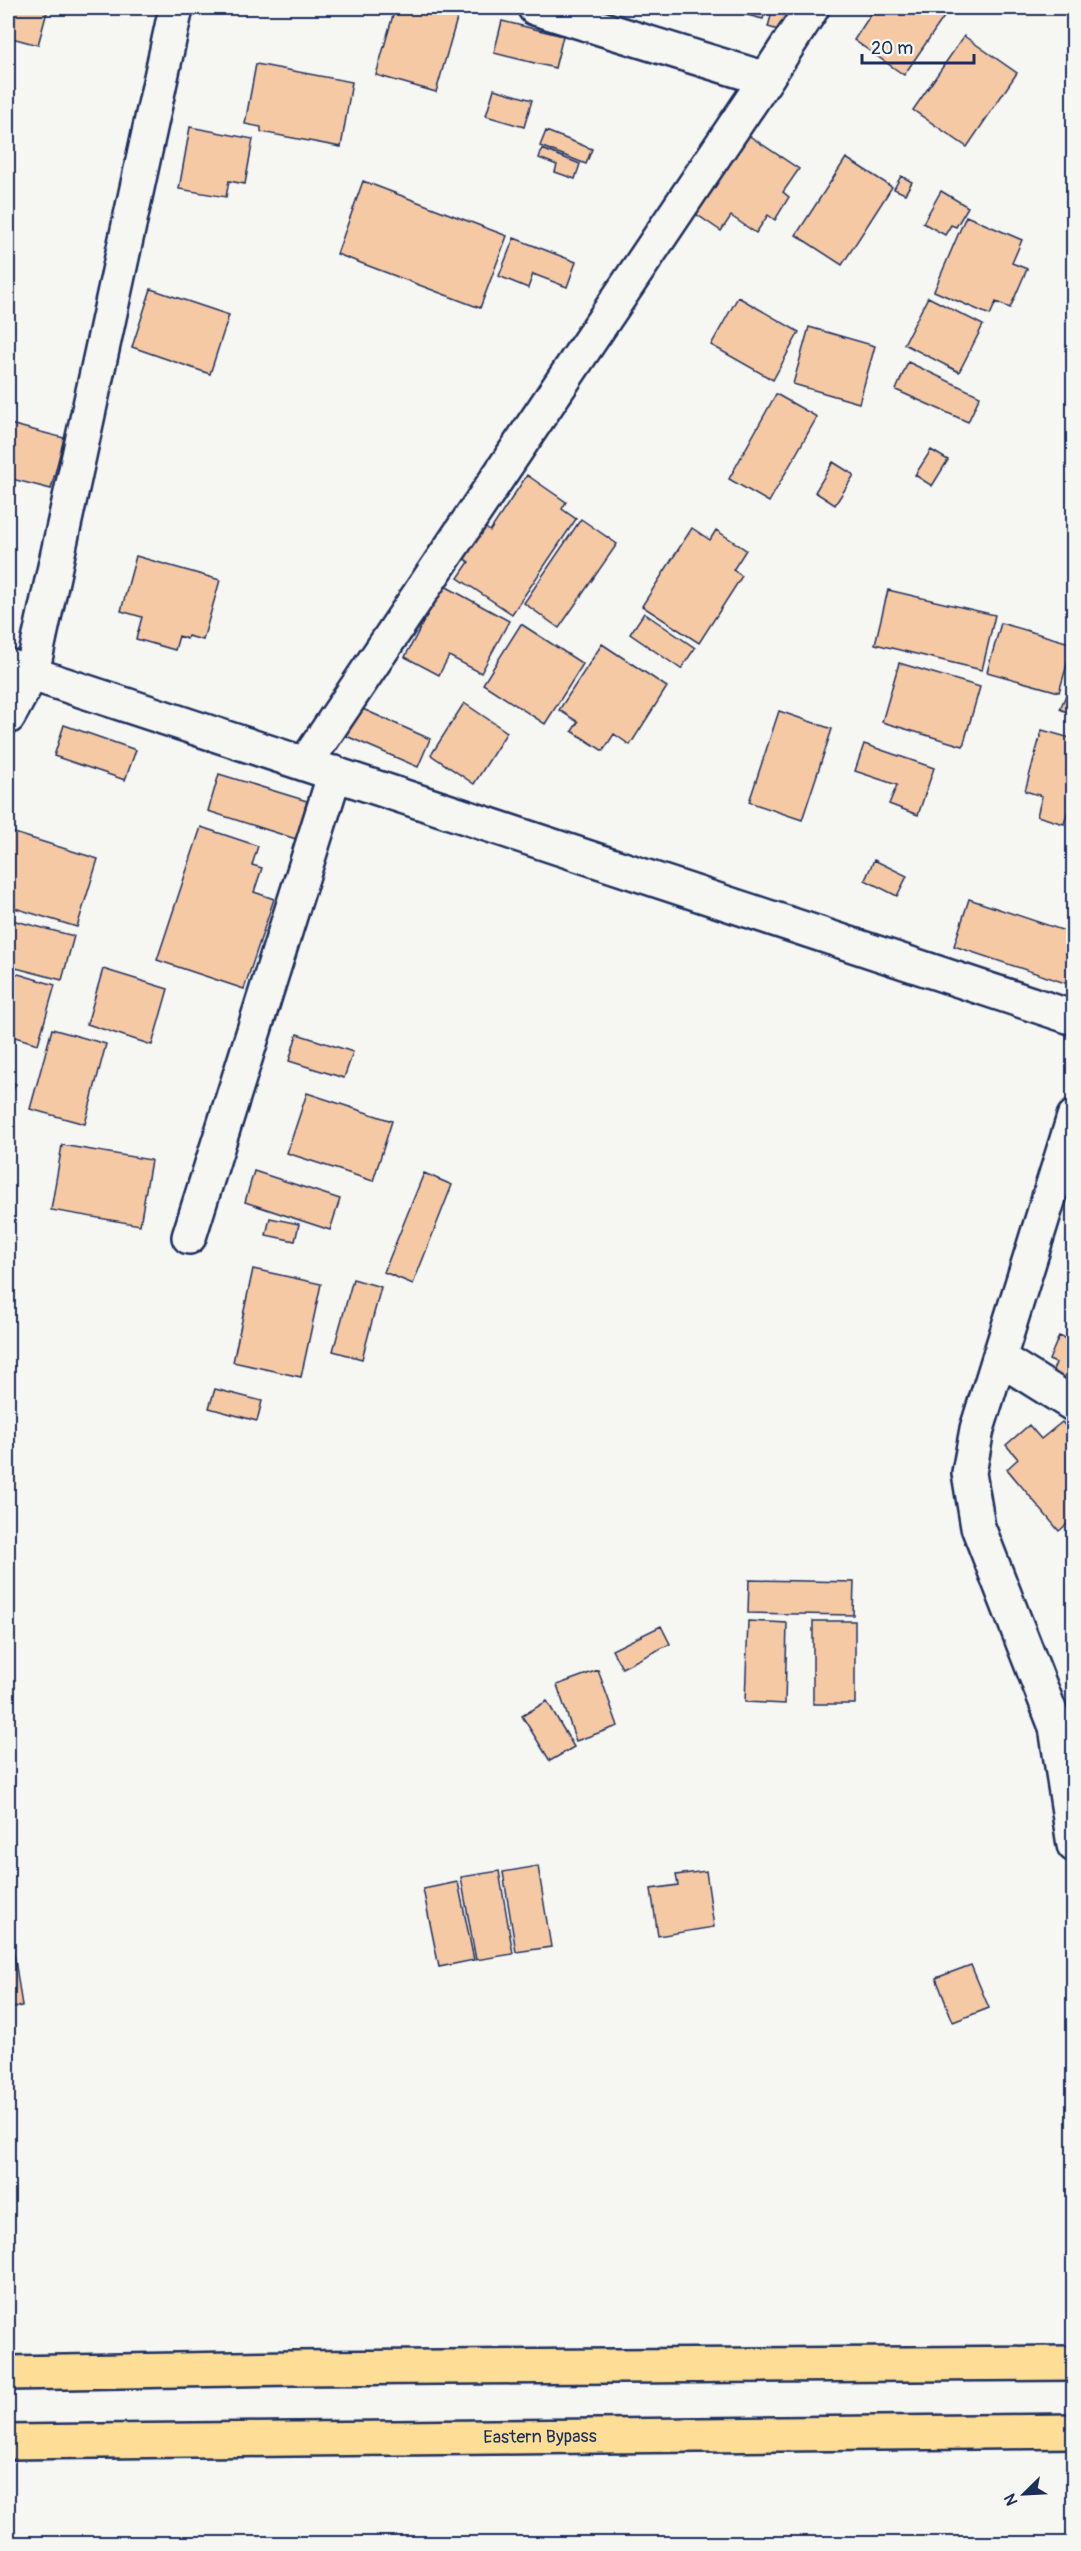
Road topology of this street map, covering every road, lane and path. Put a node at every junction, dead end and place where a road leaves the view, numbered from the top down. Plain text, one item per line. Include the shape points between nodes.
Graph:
1 (176, 8) edge
2 (535, 8) edge
3 (812, 8) edge
4 (766, 79) junction
5 (20, 669) edge
6 (8, 717) edge
7 (320, 768) junction
8 (1074, 1018) edge
9 (1074, 1117) edge
10 (189, 1237) dead end
11 (999, 1358) junction
12 (1074, 1405) edge
13 (1074, 1845) edge
14 (1074, 2363) edge
15 (8, 2373) edge
16 (1074, 2431) edge
17 (8, 2442) edge

1 - 5 street
2 - 4 street
3 - 4 street
4 - 7 street
5 - 6 street
5 - 7 street
7 - 8 street
7 - 10 street
9 - 11 street
11 - 12 street
11 - 13 street via 977,1429 969,1473 978,1527 1056,1727
14 - 15 highway
16 - 17 highway, Eastern Bypass

